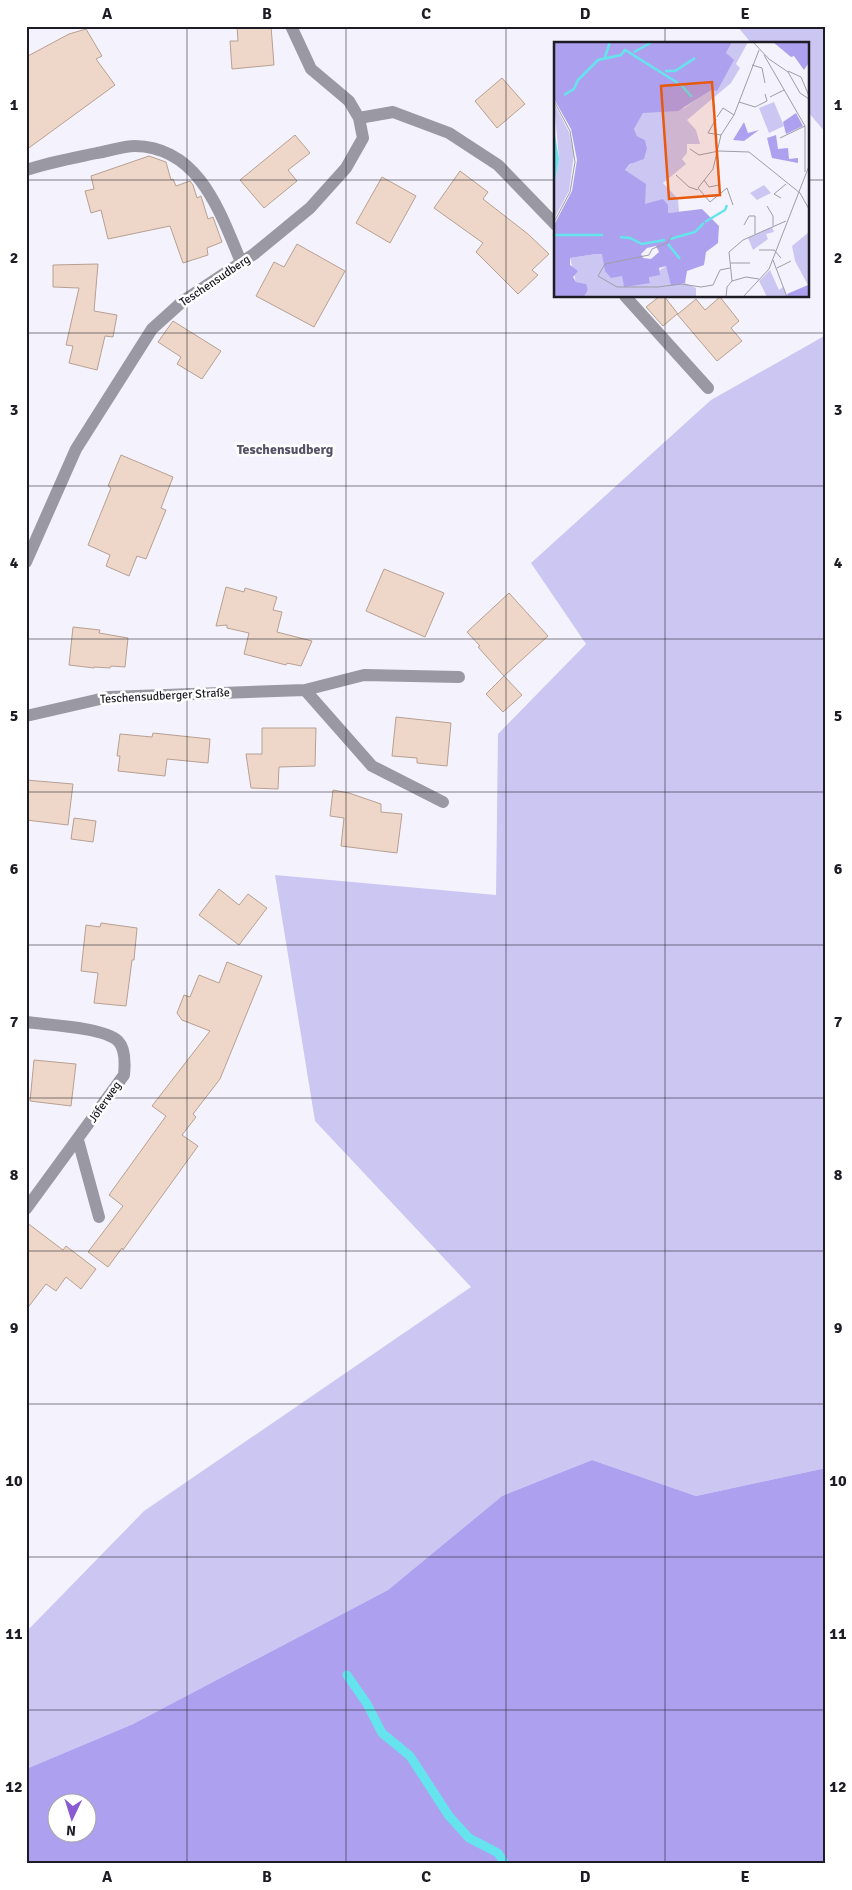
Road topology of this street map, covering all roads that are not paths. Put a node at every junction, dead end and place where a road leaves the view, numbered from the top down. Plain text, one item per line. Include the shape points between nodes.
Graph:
1 (292, 26) edge
2 (359, 118) junction
3 (26, 170) edge
4 (554, 223) edge
5 (241, 262) junction
6 (627, 298) edge
7 (708, 388) dead end
8 (26, 562) edge
9 (459, 677) dead end
10 (305, 690) junction
11 (26, 716) edge
12 (443, 802) dead end
13 (26, 1022) edge
14 (78, 1140) junction
15 (26, 1209) edge
16 (99, 1217) dead end

1 - 2 street via 311,69 349,101
2 - 4 street via 393,112 449,133 498,165
2 - 5 street, Teschensudberg via 362,138 346,168 310,208
3 - 5 street via 134,146 167,151 189,167 207,189
5 - 8 street, Teschensudberg via 183,301 152,329 76,449
6 - 7 street
9 - 10 street, Teschensudberger Straße via 364,675
10 - 11 street, Teschensudberger Straße via 109,697
10 - 12 street via 372,766
13 - 14 street, Jöferweg via 101,1032 118,1042 124,1053 124,1075
14 - 15 street, Jöferweg
14 - 16 street

